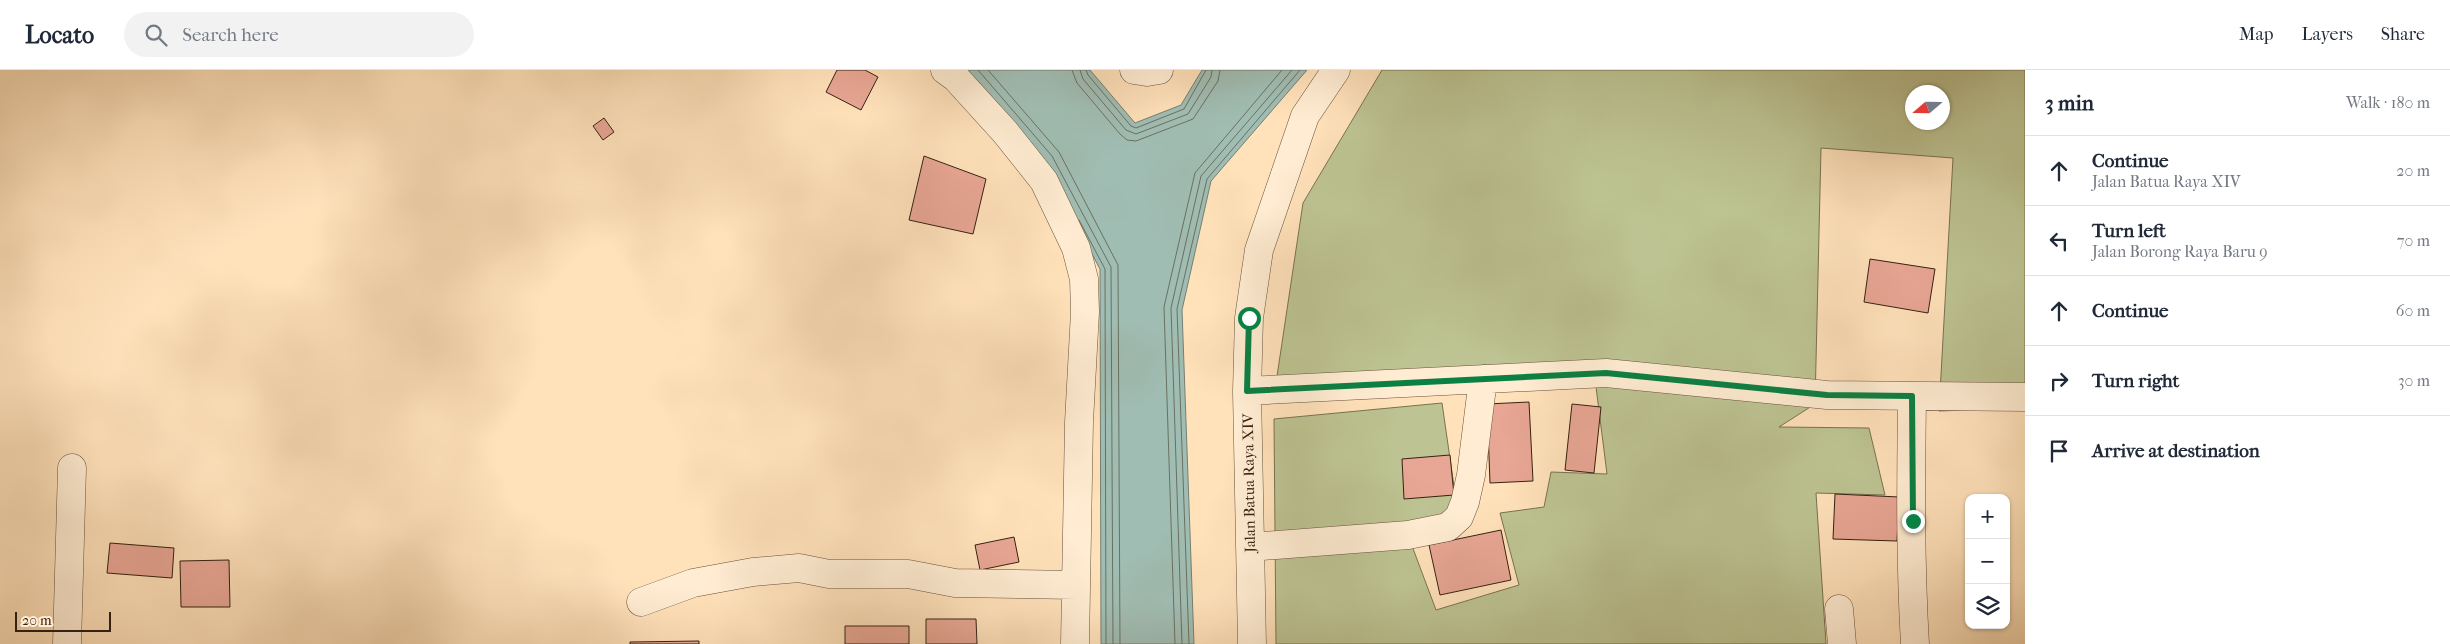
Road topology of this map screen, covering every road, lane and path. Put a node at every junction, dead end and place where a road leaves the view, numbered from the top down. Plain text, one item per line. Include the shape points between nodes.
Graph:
1 (945, 70) edge
2 (1134, 70) edge
3 (1159, 70) edge
4 (1336, 70) edge
5 (1483, 379) junction
6 (1247, 391) junction
7 (1912, 396) junction
8 (2025, 397) edge
9 (72, 468) dead end
10 (1250, 547) junction
11 (1076, 584) junction
12 (641, 602) dead end
13 (1839, 609) dead end
14 (67, 644) edge
15 (1075, 644) edge
16 (1252, 644) edge
17 (1842, 644) edge
18 (1915, 644) edge

1 - 11 street via 1005,132 1044,181 1076,248 1084,279
2 - 3 street
4 - 6 street, Jalan Batua Raya XIV via 1305,116 1258,250 1249,318
5 - 6 street
5 - 7 street via 1606,373 1819,395
5 - 10 street via 1465,502 1459,517 1448,526 1408,535
6 - 10 street, Jalan Batua Raya XIV
7 - 8 street
7 - 18 street via 1911,566
9 - 14 street
10 - 16 street, Jalan Batua Raya XIV
11 - 12 street via 955,583 908,574 829,574 799,568 753,572 694,583
11 - 15 street
13 - 17 street

